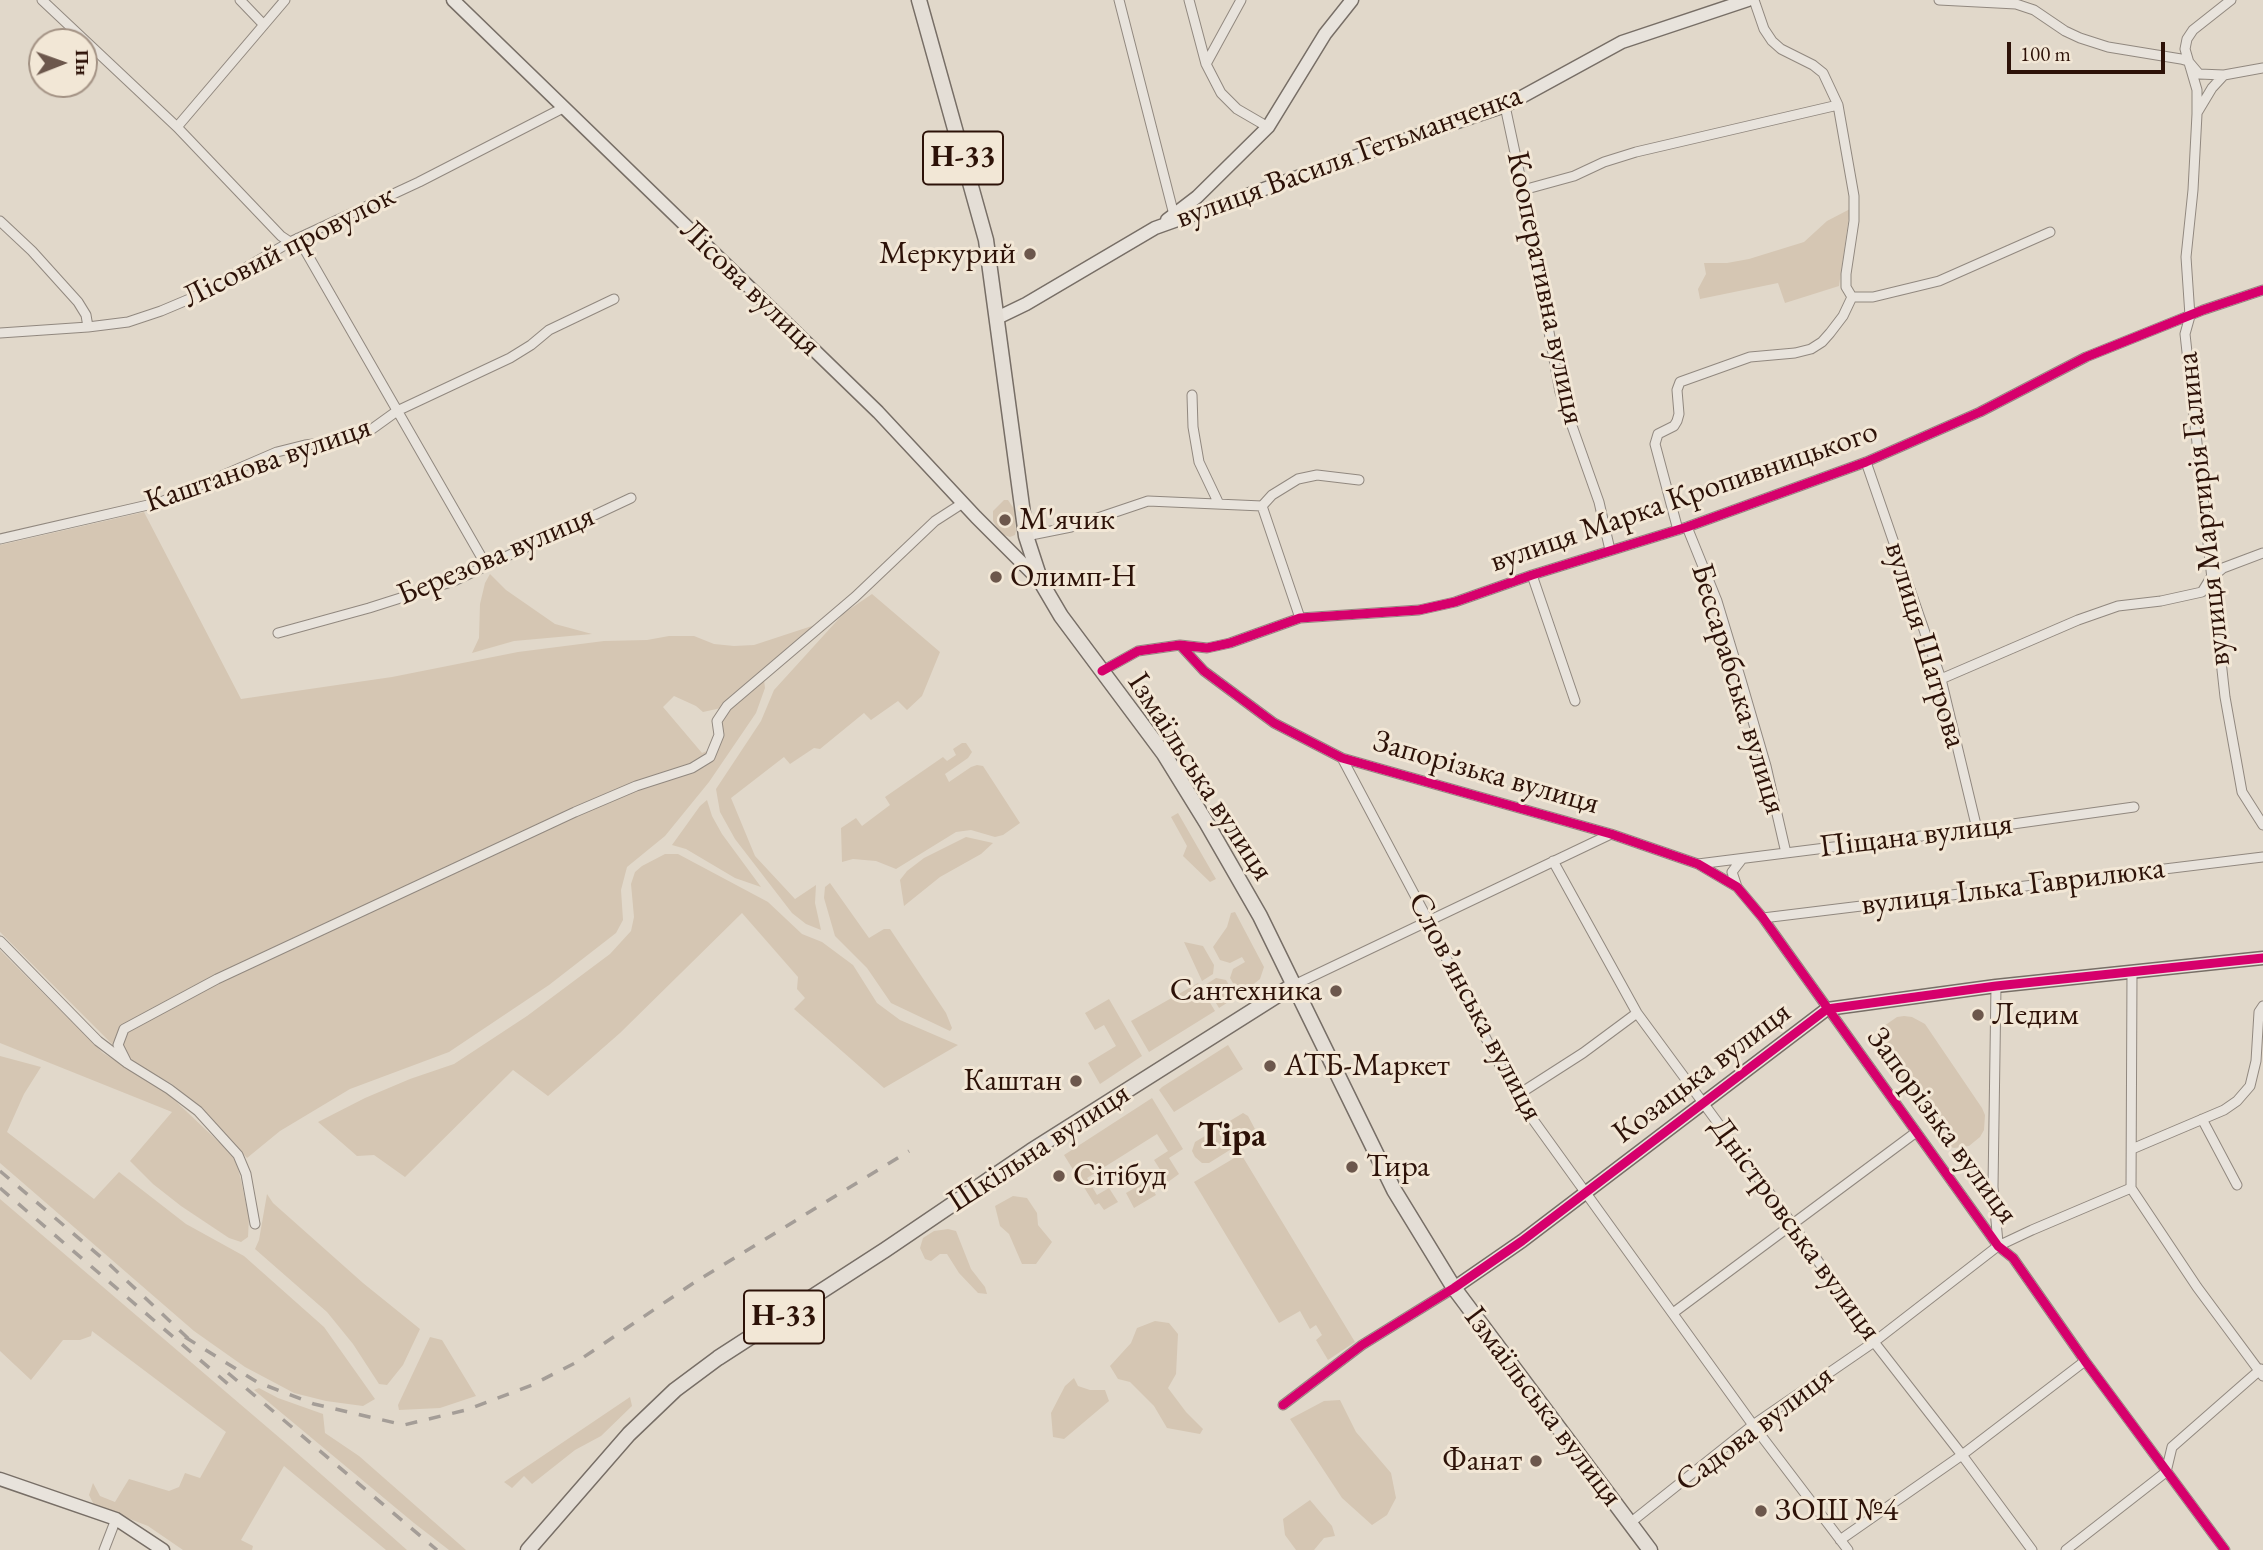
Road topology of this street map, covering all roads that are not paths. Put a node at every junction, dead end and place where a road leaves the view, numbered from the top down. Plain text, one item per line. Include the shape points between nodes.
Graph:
1 (42, 0) edge
2 (240, 0) edge
3 (285, 0) edge
4 (453, 0) edge
5 (919, 0) edge
6 (1119, 0) edge
7 (1189, 0) edge
8 (1241, 0) edge
9 (1352, 0) edge
10 (1748, 0) edge
11 (1754, 0) edge
12 (1939, 0) edge
13 (2231, 0) edge
14 (1716, 6) edge
15 (263, 24) junction
16 (2188, 61) junction
17 (1206, 64) junction
18 (2263, 68) edge
19 (2224, 75) junction
20 (1838, 104) junction
21 (1505, 106) junction
22 (563, 108) junction
23 (2197, 114) junction
24 (177, 127) junction
25 (1268, 127) junction
26 (1524, 190) junction
27 (1174, 215) junction
28 (0, 221) edge
29 (1155, 228) junction
30 (2050, 232) dead end
31 (294, 240) junction
32 (2263, 290) edge
33 (1852, 297) junction
34 (614, 299) dead end
35 (2190, 316) junction
36 (997, 318) junction
37 (88, 327) junction
38 (0, 333) edge
39 (1192, 395) dead end
40 (397, 411) junction
41 (1866, 463) junction
42 (1359, 480) dead end
43 (631, 498) dead end
44 (963, 503) junction
45 (1219, 503) junction
46 (1262, 506) junction
47 (1683, 528) junction
48 (1026, 536) junction
49 (0, 539) edge
50 (1610, 550) junction
51 (2263, 553) edge
52 (486, 565) junction
53 (1532, 575) junction
54 (2210, 579) junction
55 (1041, 582) junction
56 (1300, 618) junction
57 (278, 633) dead end
58 (1180, 645) junction
59 (1102, 671) junction
60 (1941, 679) junction
61 (1575, 701) dead end
62 (1342, 758) junction
63 (2134, 807) dead end
64 (2263, 825) edge
65 (1977, 829) junction
66 (1611, 834) junction
67 (1786, 853) junction
68 (2263, 858) edge
69 (1742, 859) junction
70 (1553, 861) junction
71 (1698, 863) junction
72 (1737, 887) junction
73 (1763, 918) junction
74 (1429, 922) junction
75 (0, 941) edge
76 (2263, 958) edge
77 (2132, 972) junction
78 (1292, 986) junction
79 (1996, 986) junction
80 (2263, 1006) edge
81 (1827, 1009) junction
82 (1637, 1013) junction
83 (127, 1063) junction
84 (1516, 1096) junction
85 (1703, 1101) junction
86 (2202, 1119) junction
87 (1915, 1133) junction
88 (2132, 1149) junction
89 (2237, 1185) dead end
90 (2131, 1188) junction
91 (1586, 1193) junction
92 (255, 1224) dead end
93 (1793, 1226) junction
94 (1998, 1246) junction
95 (1454, 1288) junction
96 (1673, 1313) junction
97 (1874, 1342) junction
98 (2085, 1361) junction
99 (2261, 1372) edge
100 (1283, 1405) dead end
101 (1753, 1425) junction
102 (1962, 1455) junction
103 (2166, 1472) junction
104 (0, 1479) edge
105 (116, 1519) junction
106 (1630, 1523) junction
107 (1840, 1540) junction
108 (104, 1550) edge
109 (163, 1550) edge
110 (528, 1550) edge
111 (1650, 1550) edge
112 (1848, 1550) edge
113 (2032, 1550) edge
114 (2066, 1550) edge
115 (2225, 1550) edge

1 - 24 street
2 - 15 street
3 - 15 street
4 - 22 street, Лісова вулиця
5 - 36 main road, Ізмаїльська вулиця / Н-33 via 986,240
6 - 27 street
7 - 17 street
8 - 17 street
9 - 25 street via 1325,34
10 - 14 street, вулиця Василя Гетьманченка
11 - 20 street via 1772,41 1813,65
12 - 16 street via 2016,4 2080,38
13 - 16 street, вулиця Мартирія Галина via 2193,30 2185,49
14 - 21 street, вулиця Василя Гетьманченка via 1622,42
15 - 24 street
16 - 19 street via 2199,74
16 - 23 street, вулиця Мартирія Галина via 2197,90
17 - 25 street via 1237,109
18 - 19 street
19 - 23 street
20 - 26 street via 1636,152
20 - 33 street via 1854,196 1846,274 1846,288
21 - 26 street, Кооперативна вулиця
21 - 29 street, вулиця Василя Гетьманченка
22 - 31 street, Лісовий провулок
22 - 44 street, Лісова вулиця via 878,412
23 - 35 street, вулиця Мартирія Галина via 2186,257
24 - 31 street via 281,236
25 - 27 street
26 - 50 street, Кооперативна вулиця via 1560,392 1599,502
27 - 29 street
28 - 37 street via 78,302
29 - 36 street, вулиця Василя Гетьманченка
30 - 33 street via 1939,282 1873,297
31 - 37 street, Лісовий провулок via 199,295 128,322
31 - 40 street via 355,334
32 - 35 street, вулиця Марка Кропивницького
33 - 47 street, Бессарабська вулиця via 1830,333 1811,349 1750,357 1680,382 1677,421 1658,434 1655,444
34 - 40 street, Каштанова вулиця via 549,330 510,358
35 - 41 street, вулиця Марка Кропивницького via 2086,357 1980,412
35 - 54 street, вулиця Мартирія Галина via 2185,334
36 - 48 main road, Ізмаїльська вулиця / Н-33
37 - 38 street, Лісовий провулок
39 - 45 street via 1199,462
40 - 49 street, Каштанова вулиця via 372,429 277,452 161,502
40 - 52 street
41 - 47 street, вулиця Марка Кропивницького
41 - 60 street, вулиця Шатрова
42 - 46 street via 1317,475 1298,479
43 - 52 street, Березова вулиця
44 - 55 street, Лісова вулиця
44 - 83 street via 935,521 855,597 727,706 717,721 719,735 710,757 563,817 217,979 124,1029 118,1045
45 - 46 street
45 - 48 street via 1148,501 1071,527
46 - 56 street
47 - 50 street, вулиця Марка Кропивницького
47 - 67 street, Бессарабська вулиця via 1717,601 1766,766
48 - 55 main road, Ізмаїльська вулиця / Н-33
50 - 53 street, вулиця Марка Кропивницького
51 - 54 street via 2223,568
52 - 57 street, Березова вулиця via 454,581
53 - 56 street, вулиця Марка Кропивницького via 1419,610
53 - 61 street
54 - 60 street via 2202,592 2118,606
54 - 64 street, вулиця Мартирія Галина via 2242,792
55 - 59 main road, Ізмаїльська вулиця / Н-33
56 - 58 street, вулиця Марка Кропивницького via 1230,643 1207,648
58 - 59 street, вулиця Марка Кропивницького via 1138,651
58 - 62 street, Запорізька вулиця via 1204,671 1274,723
59 - 78 main road, Ізмаїльська вулиця / Н-33 via 1164,754 1206,822 1260,916
60 - 65 street, вулиця Шатрова
62 - 66 street, Запорізька вулиця
62 - 74 street, Словʼянська вулиця
63 - 65 street, Піщана вулиця
65 - 67 street, Піщана вулиця
66 - 70 street, Шкільна вулиця
66 - 71 street, Запорізька вулиця
67 - 69 street, Піщана вулиця
68 - 73 street, вулиця Ілька Гаврилюка
69 - 71 street, Піщана вулиця
69 - 72 street via 1732,872
70 - 74 street, Шкільна вулиця
70 - 82 street, Дністровська вулиця
71 - 72 street, Запорізька вулиця
72 - 73 street, Запорізька вулиця
73 - 81 street, Запорізька вулиця
74 - 78 street, Шкільна вулиця
74 - 84 street, Словʼянська вулиця
75 - 83 street via 98,1041
76 - 77 street, Козацька вулиця
77 - 79 street, Козацька вулиця
77 - 88 street
78 - 95 main road, Ізмаїльська вулиця via 1394,1190
78 - 110 main road, Шкільна вулиця / Н-33 via 1031,1151 707,1366 629,1434
79 - 81 street, Козацька вулиця
79 - 94 street via 1993,1187
80 - 86 street via 2250,1086 2231,1105
81 - 85 street, Козацька вулиця
81 - 87 street, Запорізька вулиця
82 - 84 street
82 - 85 street, Дністровська вулиця
83 - 92 street via 198,1111 238,1155
84 - 91 street, Словʼянська вулиця
85 - 91 street, Козацька вулиця
85 - 93 street, Дністровська вулиця
86 - 88 street
86 - 89 street
87 - 93 street
87 - 94 street, Запорізька вулиця
88 - 90 street
90 - 94 street, Садова вулиця
90 - 99 street
91 - 95 street, Козацька вулиця
91 - 96 street, Словʼянська вулиця
93 - 96 street
93 - 97 street, Дністровська вулиця
94 - 97 street, Садова вулиця
94 - 98 street, Запорізька вулиця via 2013,1258
95 - 100 street, Козацька вулиця via 1362,1345
95 - 106 main road, Ізмаїльська вулиця
96 - 101 street, Словʼянська вулиця
97 - 101 street, Садова вулиця
97 - 102 street, Дністровська вулиця
98 - 102 street
98 - 103 street, Запорізька вулиця
99 - 103 street via 2172,1447
101 - 106 street, Садова вулиця
101 - 107 street, Словʼянська вулиця
102 - 107 street
102 - 113 street, Дністровська вулиця
103 - 114 street
103 - 115 street, Запорізька вулиця
104 - 105 street
105 - 108 street
105 - 109 street
106 - 111 main road, Ізмаїльська вулиця
107 - 112 street, Словʼянська вулиця

